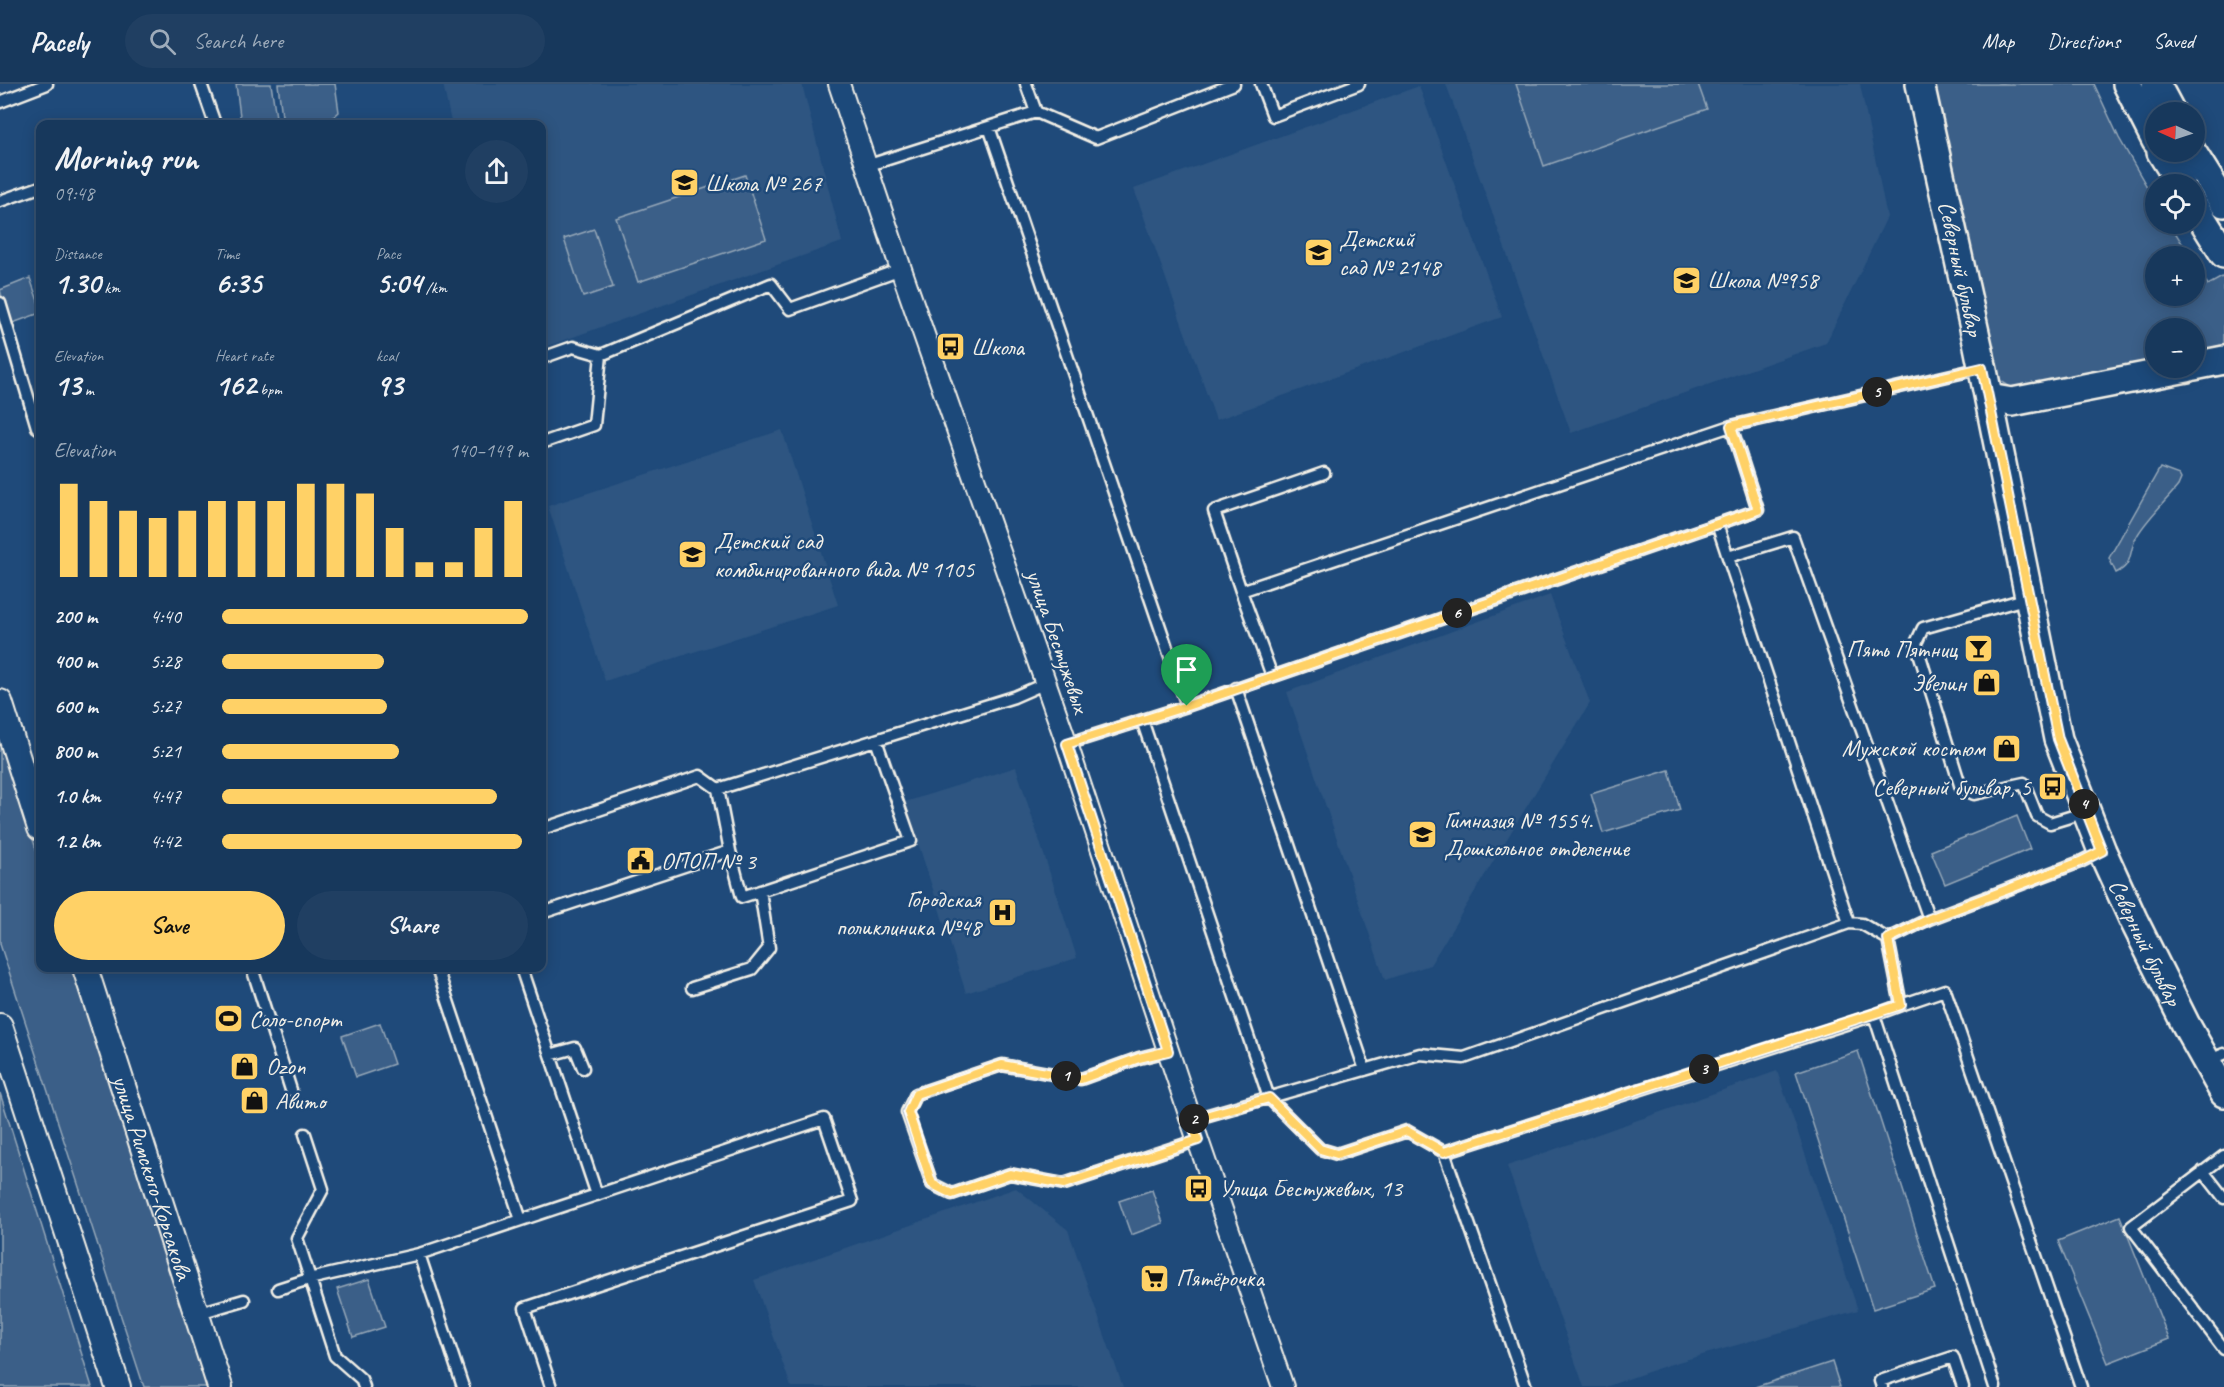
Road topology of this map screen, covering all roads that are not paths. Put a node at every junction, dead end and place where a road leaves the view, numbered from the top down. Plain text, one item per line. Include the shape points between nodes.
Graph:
1 (48, 84) edge
2 (201, 84) edge
3 (839, 84) edge
4 (1026, 84) edge
5 (1234, 84) edge
6 (1261, 84) edge
7 (1359, 84) edge
8 (1920, 84) edge
9 (2127, 84) edge
10 (2156, 84) edge
11 (0, 102) edge
12 (2166, 102) edge
13 (1036, 112) junction
14 (2145, 119) edge
15 (214, 120) edge
16 (989, 127) junction
17 (2198, 162) edge
18 (866, 166) junction
19 (36, 188) edge
20 (0, 201) edge
21 (2224, 203) edge
22 (2205, 224) edge
23 (2224, 254) edge
24 (901, 269) junction
25 (0, 303) edge
26 (601, 355) junction
27 (546, 357) edge
28 (2224, 360) edge
29 (2205, 364) edge
30 (1982, 368) junction
31 (2145, 376) edge
32 (1989, 398) junction
33 (36, 424) edge
34 (1731, 426) junction
35 (546, 442) edge
36 (1324, 473) dead end
37 (1717, 524) junction
38 (1728, 557) junction
39 (1241, 591) junction
40 (2028, 598) junction
41 (1272, 676) junction
42 (1046, 683) junction
43 (1236, 688) junction
44 (0, 702) edge
45 (1187, 706) junction
46 (1142, 720) junction
47 (876, 740) junction
48 (1067, 744) junction
49 (718, 789) junction
50 (2087, 812) junction
51 (36, 815) edge
52 (546, 828) edge
53 (730, 851) junction
54 (2102, 851) junction
55 (760, 891) junction
56 (546, 912) edge
57 (1929, 919) junction
58 (1849, 923) junction
59 (1888, 939) junction
60 (86, 972) edge
61 (253, 972) edge
62 (438, 972) edge
63 (522, 972) edge
64 (692, 988) dead end
65 (1901, 1005) junction
66 (1874, 1015) junction
67 (0, 1026) edge
68 (1168, 1051) junction
69 (550, 1054) junction
70 (2215, 1058) edge
71 (583, 1068) dead end
72 (1365, 1070) junction
73 (291, 1090) dead end
74 (2224, 1093) edge
75 (1269, 1098) junction
76 (1191, 1120) junction
77 (305, 1134) dead end
78 (1198, 1140) junction
79 (1444, 1152) junction
80 (2224, 1156) edge
81 (2203, 1171) junction
82 (597, 1195) junction
83 (2224, 1198) edge
84 (521, 1220) junction
85 (419, 1254) junction
86 (309, 1279) junction
87 (278, 1289) dead end
88 (244, 1300) dead end
89 (196, 1314) junction
90 (2224, 1349) edge
91 (118, 1387) edge
92 (220, 1387) edge
93 (364, 1387) edge
94 (463, 1387) edge
95 (551, 1387) edge
96 (1283, 1387) edge
97 (1526, 1387) edge
98 (1882, 1387) edge
99 (1963, 1387) edge
100 (1995, 1387) edge
101 (2081, 1387) edge

1 - 11 lane
2 - 15 lane
3 - 18 street, улица Бестужевых
4 - 13 lane
5 - 13 lane via 1096,138
6 - 7 lane via 1273,116
8 - 30 main road, Северный бульвар
9 - 14 main road
10 - 12 main road
13 - 16 lane
16 - 18 lane
16 - 45 lane
17 - 21 main road
18 - 24 street, улица Бестужевых
19 - 20 lane
22 - 23 main road
24 - 26 lane via 790,309 771,284
24 - 42 street, улица Бестужевых
25 - 33 lane
26 - 27 lane via 573,347
26 - 35 lane via 594,425
28 - 29 main road
30 - 32 main road, Северный бульвар
30 - 34 lane
31 - 32 main road via 2012,402
32 - 40 main road, Северный бульвар
34 - 37 lane via 1758,510
34 - 39 lane
36 - 39 lane via 1214,511
37 - 38 lane
37 - 41 lane
38 - 57 lane via 1793,537
38 - 58 lane
39 - 41 lane
40 - 50 main road, Северный бульвар via 2058,739
40 - 50 lane via 1923,628 1916,643 1961,788 1974,794 2024,783 2037,816 2050,823
41 - 43 lane
42 - 47 lane via 1014,697
42 - 48 street, улица Бестужевых
43 - 45 lane
43 - 72 lane
44 - 51 street
45 - 46 lane
46 - 48 lane
46 - 75 lane
47 - 49 lane
47 - 55 lane via 911,842
48 - 68 street, улица Бестужевых
49 - 52 lane via 700,776
49 - 53 lane
50 - 54 main road, Северный бульвар
53 - 55 lane via 742,897
53 - 56 lane
54 - 57 lane
54 - 70 main road, Северный бульвар via 2133,919
55 - 64 lane via 769,948 752,969
57 - 59 lane
58 - 59 lane via 1862,924
58 - 72 lane via 1464,1058 1420,1054
59 - 65 lane
60 - 89 street, улица Римского-Корсакова
61 - 73 lane
62 - 84 lane
63 - 69 lane
65 - 66 lane
65 - 101 lane via 1945,990
66 - 79 lane
66 - 100 lane
67 - 91 street
68 - 76 street, улица Бестужевых
68 - 78 lane via 1081,1079 1002,1065 916,1094 908,1112 932,1184 952,1194 1010,1174 1064,1184
69 - 71 lane via 575,1048
69 - 82 lane
70 - 74 main road, Северный бульвар
72 - 75 lane
75 - 76 lane
75 - 79 lane via 1320,1149 1337,1154 1407,1131
76 - 78 street, улица Бестужевых
77 - 86 lane via 323,1189 297,1239
78 - 96 street, улица Бестужевых
79 - 97 lane
80 - 81 lane
81 - 83 lane
81 - 90 lane via 2132,1227
82 - 84 lane
82 - 95 lane via 824,1119 852,1202 525,1308
84 - 85 lane
85 - 86 lane
85 - 94 lane
86 - 87 lane
86 - 93 lane via 335,1356 361,1379
88 - 89 lane
89 - 92 street, улица Римского-Корсакова
98 - 99 lane via 1880,1381 1953,1357

